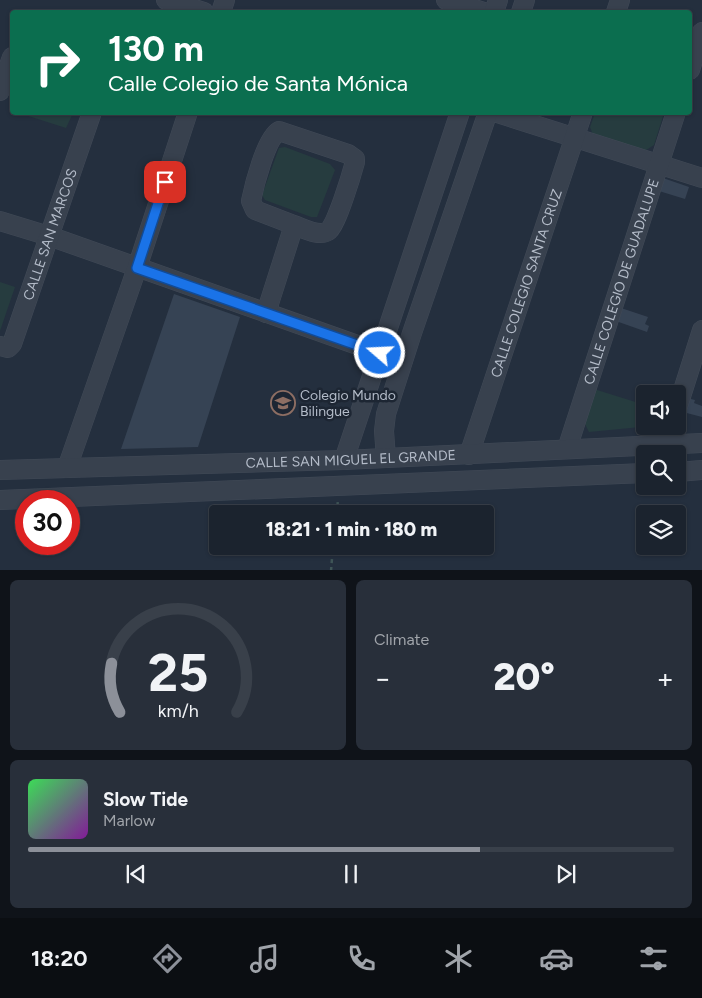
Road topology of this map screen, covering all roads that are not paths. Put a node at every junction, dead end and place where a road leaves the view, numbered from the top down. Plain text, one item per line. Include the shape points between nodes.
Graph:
1 (166, 0) edge
2 (446, 0) edge
3 (198, 10) edge
4 (478, 10) edge
5 (702, 32) edge
6 (10, 63) edge
7 (692, 64) edge
8 (0, 91) edge
9 (91, 115) edge
10 (187, 115) edge
11 (459, 115) edge
12 (487, 115) edge
13 (503, 115) edge
14 (582, 115) edge
15 (675, 115) edge
16 (574, 138) junction
17 (659, 165) junction
18 (702, 178) edge
19 (0, 221) edge
20 (294, 225) junction
21 (49, 236) junction
22 (137, 268) junction
23 (266, 313) junction
24 (702, 330) edge
25 (0, 346) edge
26 (380, 353) junction
27 (685, 385) edge
28 (668, 435) edge
29 (702, 443) edge
30 (665, 445) joint
31 (636, 446) edge
32 (567, 449) junction
33 (469, 454) junction
34 (386, 458) junction
35 (344, 460) junction
36 (67, 468) junction
37 (0, 470) edge
38 (702, 470) edge
39 (686, 471) edge
40 (636, 473) edge
41 (0, 500) edge

1 - 3 street
2 - 4 street
5 - 7 street
6 - 8 street
9 - 21 street, CALLE SAN MARCOS
10 - 22 street
11 - 26 street
12 - 34 street via 386,414
13 - 16 street
14 - 16 street, CALLE COLEGIO SANTA CRUZ
15 - 17 street, CALLE COLEGIO DE GUADALUPE
16 - 17 street
16 - 33 street, CALLE COLEGIO SANTA CRUZ
17 - 18 street
17 - 32 street, CALLE COLEGIO DE GUADALUPE
19 - 21 street
20 - 20 street via 322,233 331,229 355,162 348,154 279,131 269,142 251,201 255,210
20 - 23 street
21 - 22 street
21 - 25 street, CALLE SAN MARCOS via 12,344 8,348
22 - 23 street
22 - 36 street
23 - 26 street
24 - 27 street
26 - 35 street
28 - 30 street
29 - 30 street, CALLE SAN MIGUEL EL GRANDE
31 - 32 street, CALLE SAN MIGUEL EL GRANDE
32 - 33 street, CALLE SAN MIGUEL EL GRANDE
33 - 34 street, CALLE SAN MIGUEL EL GRANDE
34 - 35 street, CALLE SAN MIGUEL EL GRANDE
35 - 36 street, CALLE SAN MIGUEL EL GRANDE
36 - 37 street, CALLE SAN MIGUEL EL GRANDE
38 - 39 street
40 - 41 street, CALLE SAN MIGUEL EL GRANDE

